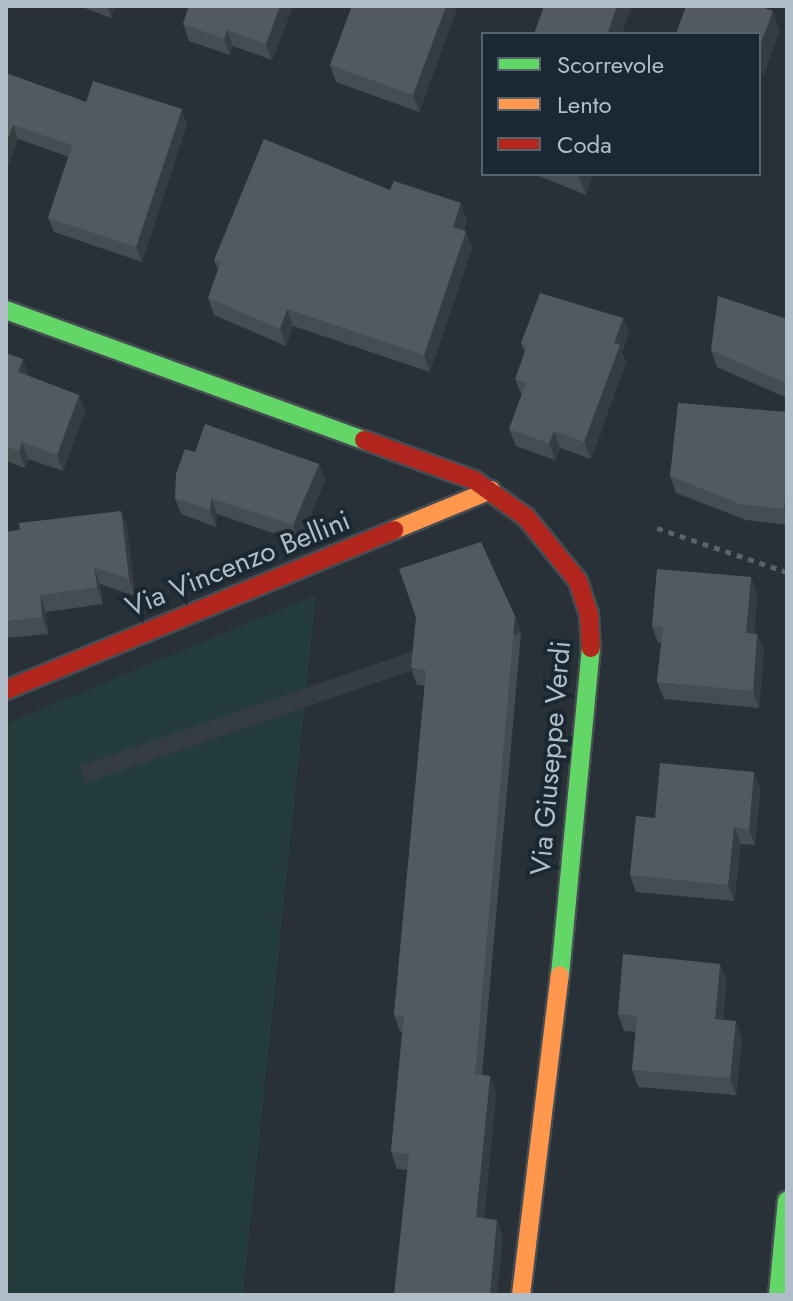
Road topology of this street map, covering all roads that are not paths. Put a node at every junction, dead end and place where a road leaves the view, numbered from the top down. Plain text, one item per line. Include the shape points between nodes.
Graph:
1 (6, 310) edge
2 (491, 490) junction
3 (6, 690) edge
4 (787, 1200) edge
5 (521, 1295) edge
6 (778, 1295) edge

1 - 2 street, Via Giuseppe Verdi via 433,463
2 - 3 street, Via Vincenzo Bellini
2 - 5 street, Via Giuseppe Verdi via 561,554 584,596 591,632 551,1063
4 - 6 street

